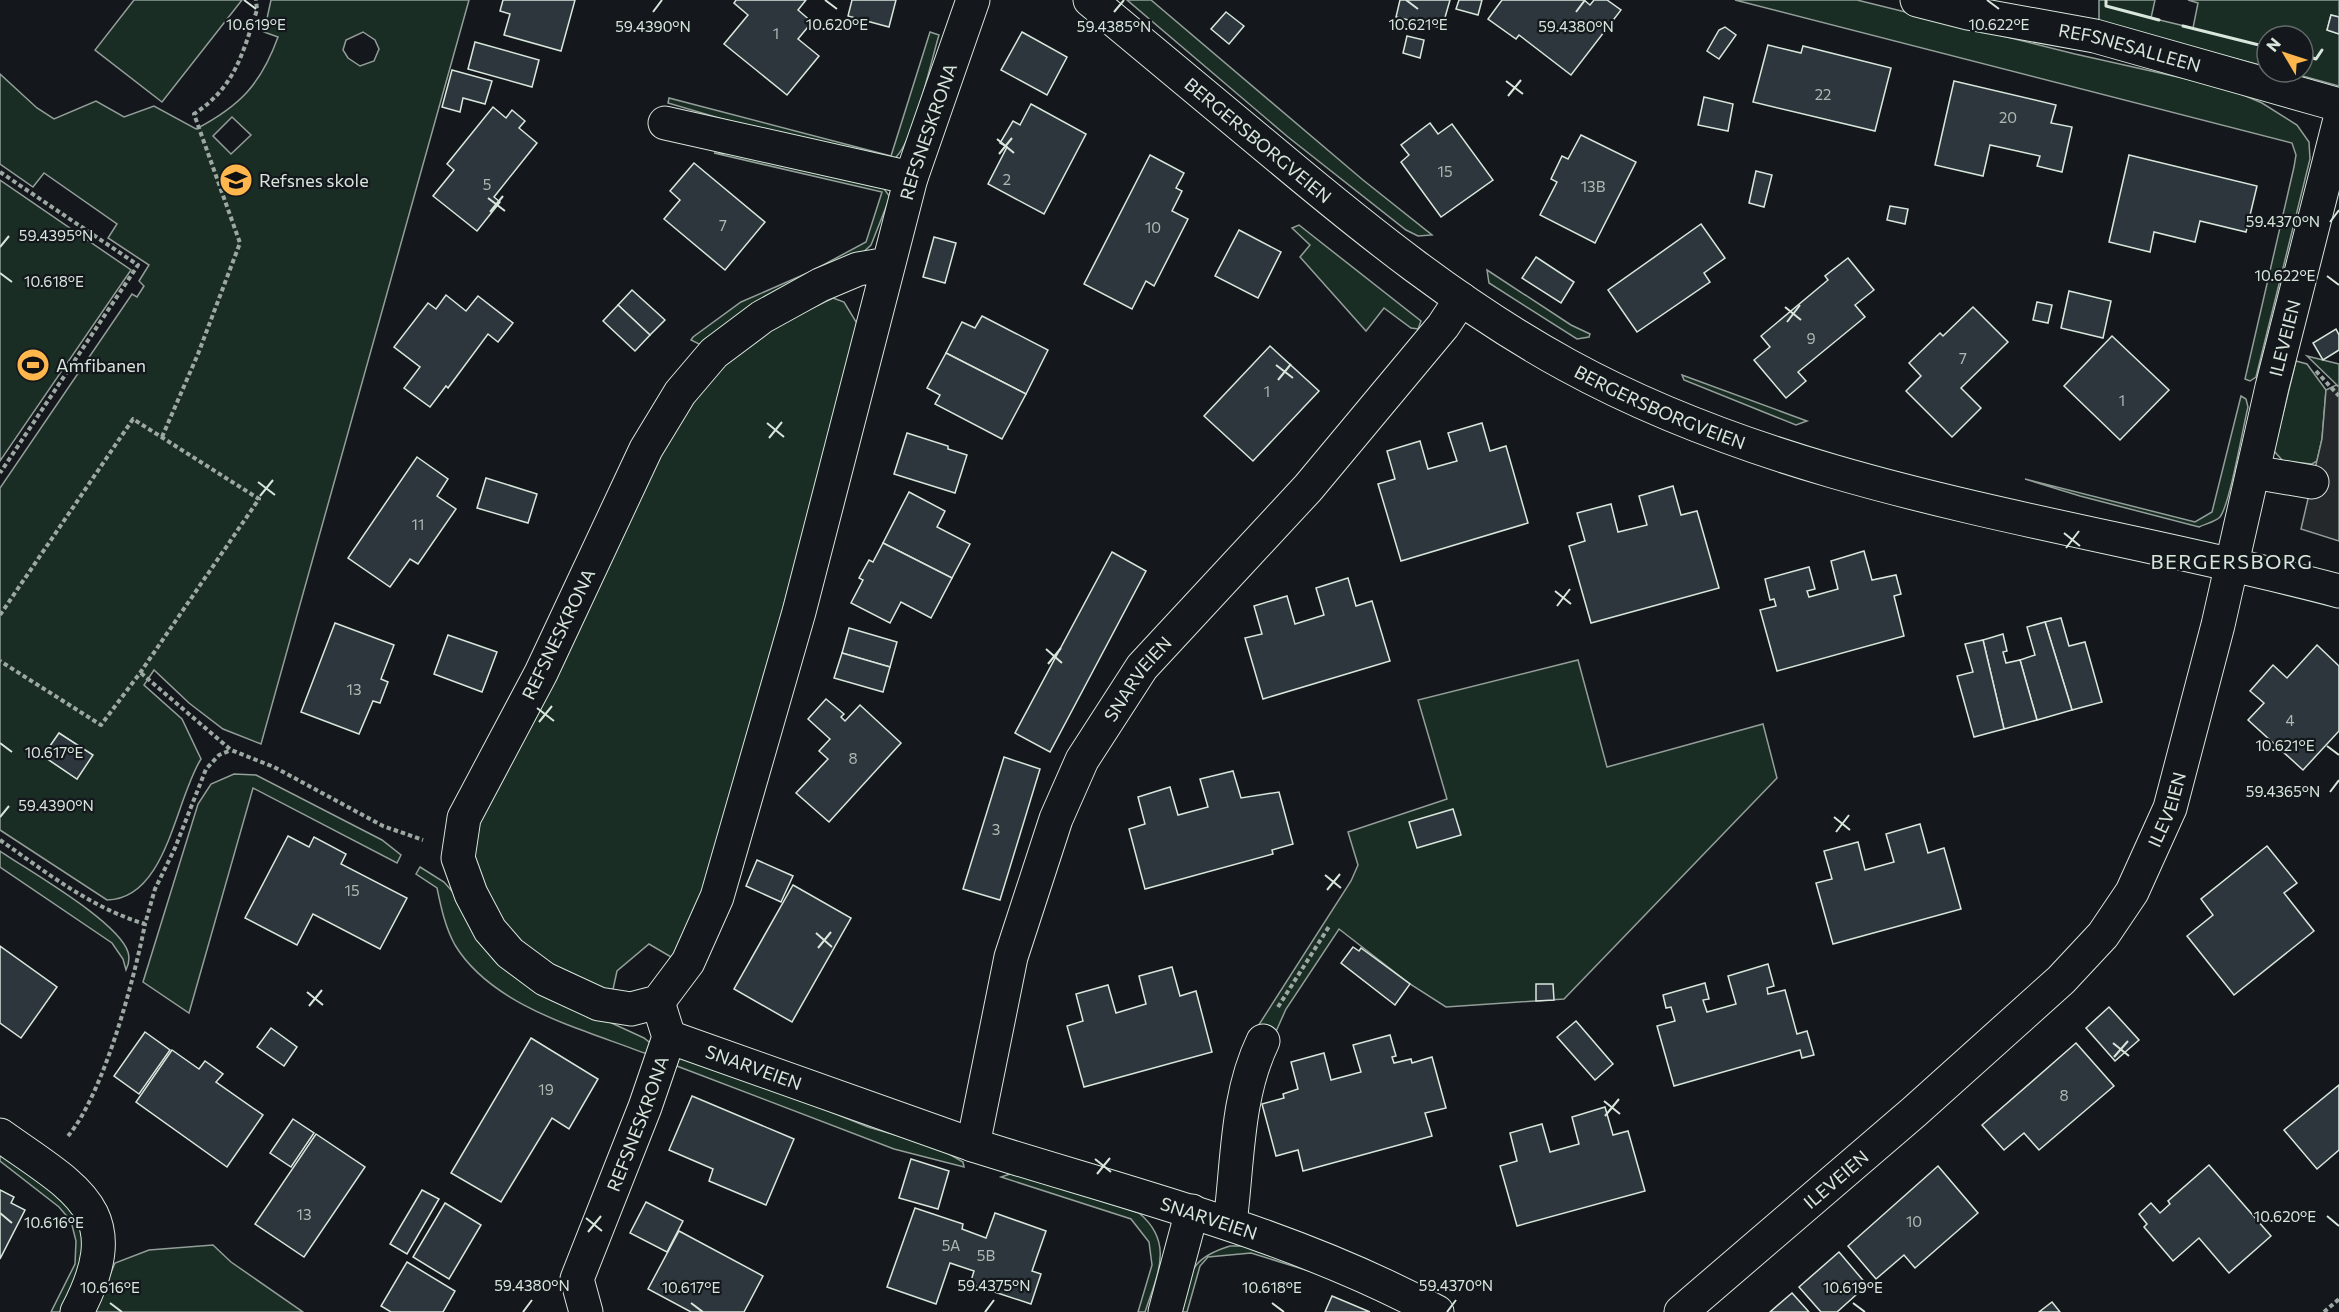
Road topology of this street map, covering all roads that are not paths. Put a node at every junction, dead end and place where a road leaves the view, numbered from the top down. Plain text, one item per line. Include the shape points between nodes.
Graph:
1 (973, 0) edge
2 (1090, 0) edge
3 (1917, 0) edge
4 (2030, 11) edge
5 (2339, 105) edge
6 (665, 123) dead end
7 (2339, 123) edge
8 (2335, 158) edge
9 (910, 178) junction
10 (888, 264) junction
11 (1461, 299) junction
12 (2253, 472) junction
13 (2312, 482) dead end
14 (2232, 564) junction
15 (2339, 591) edge
16 (658, 1002) junction
17 (669, 1037) junction
18 (1263, 1041) road end
19 (0, 1135) edge
20 (973, 1145) junction
21 (1192, 1211) junction
22 (1230, 1223) junction
23 (77, 1312) edge
24 (586, 1312) edge
25 (1165, 1312) edge
26 (1437, 1312) edge
27 (1681, 1312) edge

1 - 9 street, REFSNESKRONA
2 - 11 street, BERGERSBORGVEIEN via 1375,237
3 - 4 street, REFSNESALLEEN via 1968,13
4 - 5 street, REFSNESALLEEN via 2095,36
6 - 9 street
7 - 8 street, ILEVEIEN
8 - 12 street, ILEVEIEN via 2272,387
9 - 10 street, REFSNESKRONA
10 - 16 street, REFSNESKRONA via 805,590 717,897 688,962
10 - 16 street, REFSNESKRONA via 848,273 762,317 714,353 680,393 646,449 541,673 464,818 458,858 464,876 490,930 510,953 545,979 599,1004 630,1009
11 - 14 street, BERGERSBORGVEIEN via 1566,365 1653,407 1761,448 1870,481
11 - 20 street, SNARVEIEN via 1308,488 1142,667 1082,760 1056,819 1011,957
12 - 13 street
12 - 14 street, ILEVEIEN
14 - 15 street, BERGERSBORGVEIEN
14 - 27 street, ILEVEIEN via 2170,808 2132,892 2103,935 2061,980 1914,1112
16 - 17 street, REFSNESKRONA
17 - 20 street, SNARVEIEN
17 - 24 street, REFSNESKRONA via 577,1279
18 - 22 street via 1252,1063 1243,1101
19 - 23 street via 83,1200 96,1219 99,1259
20 - 21 street, SNARVEIEN
21 - 22 street, SNARVEIEN
21 - 25 street
22 - 26 street, SNARVEIEN via 1329,1260

